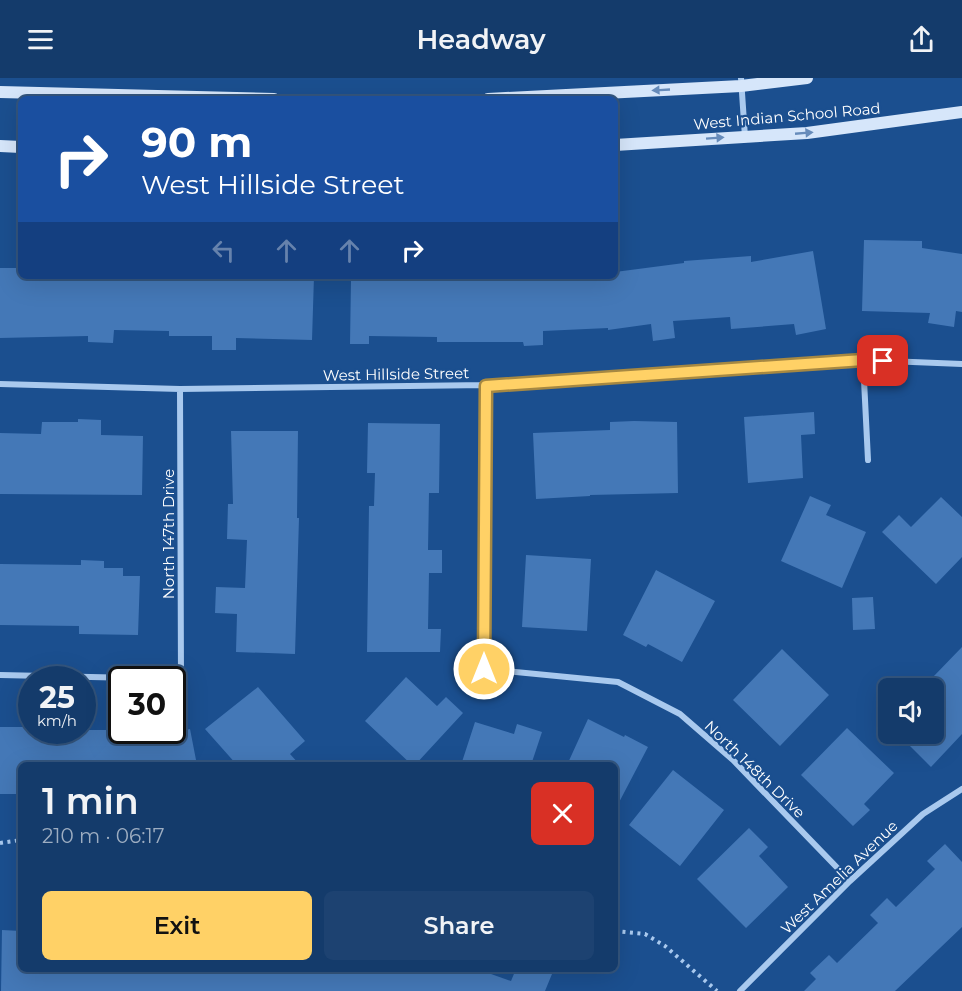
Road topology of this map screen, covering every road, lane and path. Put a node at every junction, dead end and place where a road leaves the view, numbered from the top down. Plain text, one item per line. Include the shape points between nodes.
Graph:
1 (807, 78) edge
2 (740, 80) edge
3 (0, 92) edge
4 (157, 96) edge
5 (528, 96) edge
6 (962, 112) edge
7 (746, 136) junction
8 (618, 145) edge
9 (0, 146) edge
10 (18, 147) edge
11 (863, 360) junction
12 (962, 364) edge
13 (0, 384) edge
14 (486, 386) junction
15 (180, 388) junction
16 (868, 460) dead end
17 (0, 675) edge
18 (962, 789) edge
19 (18, 840) edge
20 (0, 843) edge
21 (850, 881) junction
22 (618, 931) edge
23 (717, 991) edge
24 (740, 991) edge

1 - 2 main road
2 -> 5 main road
2 - 7 street
3 - 4 main road
7 -> 6 main road, West Indian School Road via 807,133
8 -> 7 main road, West Indian School Road
9 - 10 main road
11 - 12 street, West Hillside Street
11 - 14 street, West Hillside Street
11 - 16 street
13 - 15 street, West Hillside Street
14 - 15 street, West Hillside Street
14 - 21 street, North 148th Drive via 484,669 618,682 680,714 733,760
15 - 17 street, North 147th Drive via 181,679
18 - 21 street, West Amelia Avenue via 923,814
19 - 20 path
21 - 24 street, West Amelia Avenue
22 - 23 path via 645,934 665,946

